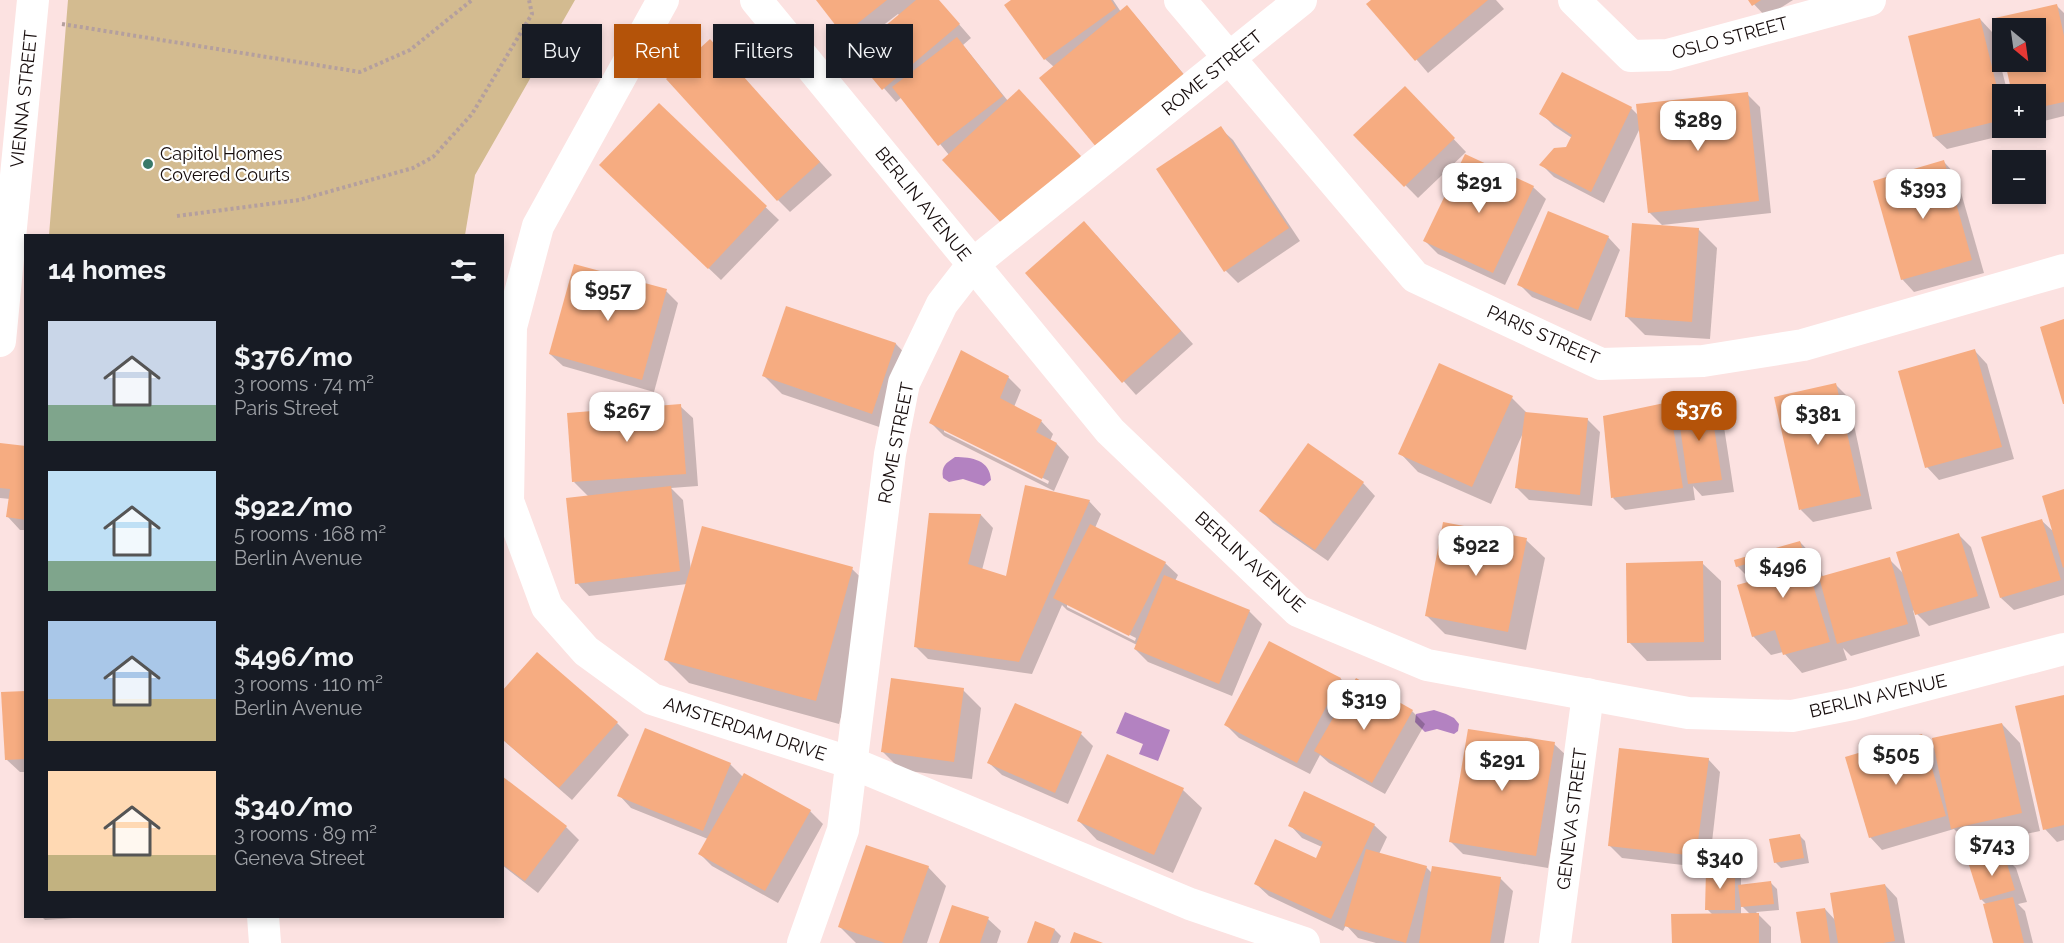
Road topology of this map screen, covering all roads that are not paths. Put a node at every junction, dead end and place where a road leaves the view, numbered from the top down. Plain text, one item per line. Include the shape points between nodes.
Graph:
1 (663, 0) edge
2 (756, 0) edge
3 (1180, 0) edge
4 (1301, 0) edge
5 (1574, 0) edge
6 (1870, 0) edge
7 (32, 10) edge
8 (1230, 58) junction
9 (973, 264) junction
10 (2064, 270) edge
11 (0, 341) edge
12 (2064, 649) edge
13 (1588, 694) junction
14 (852, 763) junction
15 (263, 918) edge
16 (266, 943) edge
17 (803, 943) edge
18 (1304, 943) edge
19 (1555, 943) edge

1 - 14 street, AMSTERDAM DRIVE via 538,226 512,327 508,501 547,607 586,651 652,699
2 - 9 street, BERLIN AVENUE
3 - 8 street, PARIS STREET
4 - 8 street, ROME STREET
5 - 6 street, OSLO STREET via 1631,56 1668,55
7 - 11 street, VIENNA STREET
8 - 9 street, ROME STREET
8 - 10 street, PARIS STREET via 1415,277 1601,364 1703,361 1803,345
9 - 13 street, BERLIN AVENUE via 1110,431 1298,611 1427,665
9 - 14 street, ROME STREET via 942,304 904,383 890,454
12 - 13 street, BERLIN AVENUE via 1843,707 1792,716 1688,713
13 - 19 street, GENEVA STREET
14 - 17 street, ROME STREET via 843,830
14 - 18 street, AMSTERDAM DRIVE via 1190,904
15 - 16 street

